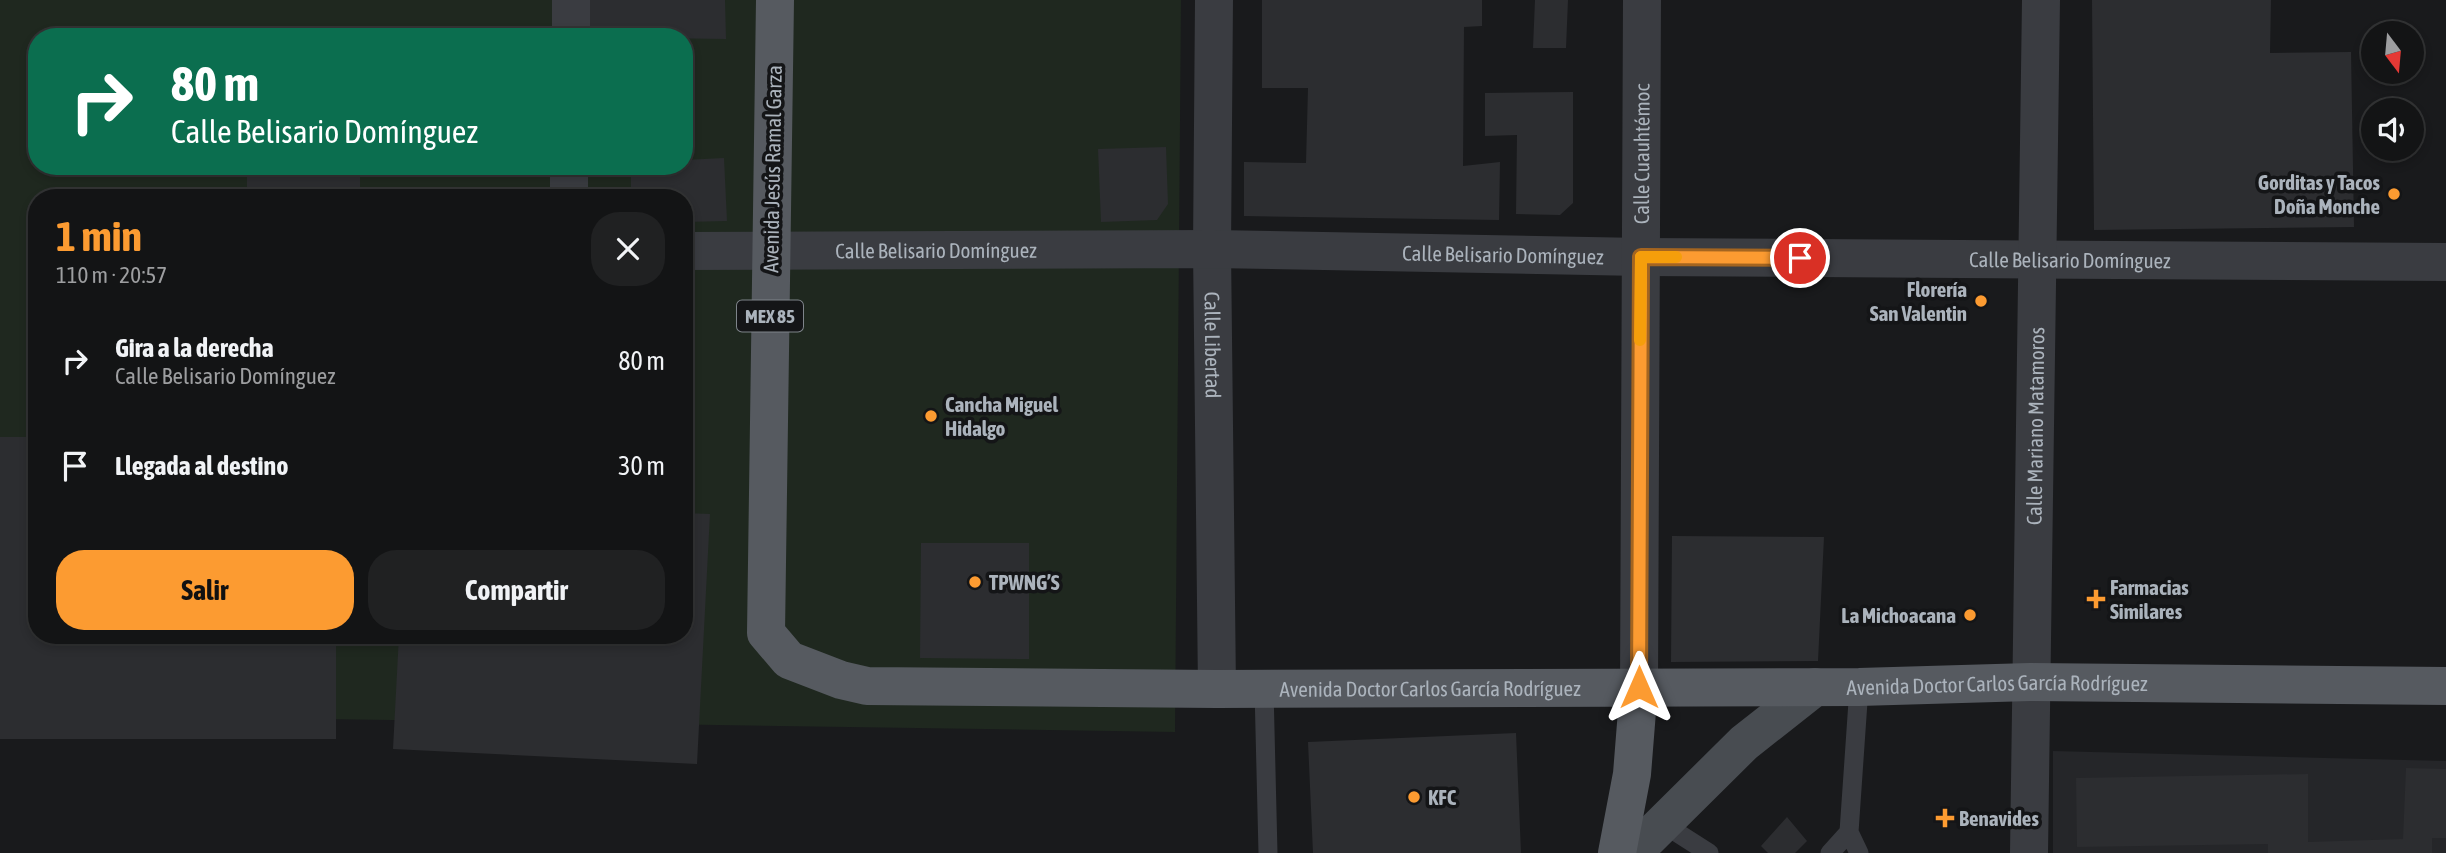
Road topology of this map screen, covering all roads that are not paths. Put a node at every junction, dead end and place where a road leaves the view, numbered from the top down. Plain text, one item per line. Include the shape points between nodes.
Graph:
1 (571, 0) edge
2 (775, 0) edge
3 (1214, 0) edge
4 (1642, 0) edge
5 (2041, 0) edge
6 (571, 28) edge
7 (1212, 249) junction
8 (693, 251) edge
9 (770, 251) junction
10 (1641, 257) junction
11 (2038, 261) junction
12 (2446, 262) edge
13 (766, 633) joint
14 (2031, 682) junction
15 (2446, 686) edge
16 (1639, 687) junction
17 (1815, 687) junction
18 (1860, 687) junction
19 (1217, 689) junction
20 (1264, 689) junction
21 (1662, 823) junction
22 (1849, 832) junction
23 (1268, 853) edge
24 (1616, 853) edge
25 (1633, 853) edge
26 (1709, 853) edge
27 (1830, 853) edge
28 (1859, 853) edge
29 (2029, 853) edge

1 - 6 street
2 - 9 main road, Avenida Jesús Ramal Garza / MEX 85
3 - 7 street, Calle Libertad
4 - 10 street, Calle Cuauhtémoc
5 - 11 street, Calle Mariano Matamoros
7 - 9 street, Calle Belisario Domínguez
7 - 10 street, Calle Belisario Domínguez
7 - 19 street, Calle Libertad
8 - 9 street, Calle Belisario Domínguez
9 - 13 main road, Avenida Jesús Ramal Garza / MEX 85
10 - 11 street, Calle Belisario Domínguez
10 - 16 street, Calle Cuauhtémoc
11 - 12 street, Calle Belisario Domínguez
11 - 14 street, Calle Mariano Matamoros
13 - 19 main road, Avenida Doctor Carlos García Rodríguez / MEX 85 via 789,660 867,686
14 - 15 main road, Avenida Doctor Carlos García Rodríguez / MEX 85
14 - 18 main road, Avenida Doctor Carlos García Rodríguez / MEX 85
14 - 29 street, Calle Mariano Matamoros
16 - 17 main road, Avenida Doctor Carlos García Rodríguez / MEX 85
16 - 20 main road, Avenida Doctor Carlos García Rodríguez / MEX 85
16 - 24 main road via 1632,774
17 - 18 main road, Avenida Doctor Carlos García Rodríguez / MEX 85
17 - 21 main road via 1744,743
18 - 22 lane
19 - 20 main road, Avenida Doctor Carlos García Rodríguez / MEX 85
20 - 23 lane
21 - 25 main road
21 - 26 lane
22 - 27 lane
22 - 28 lane

